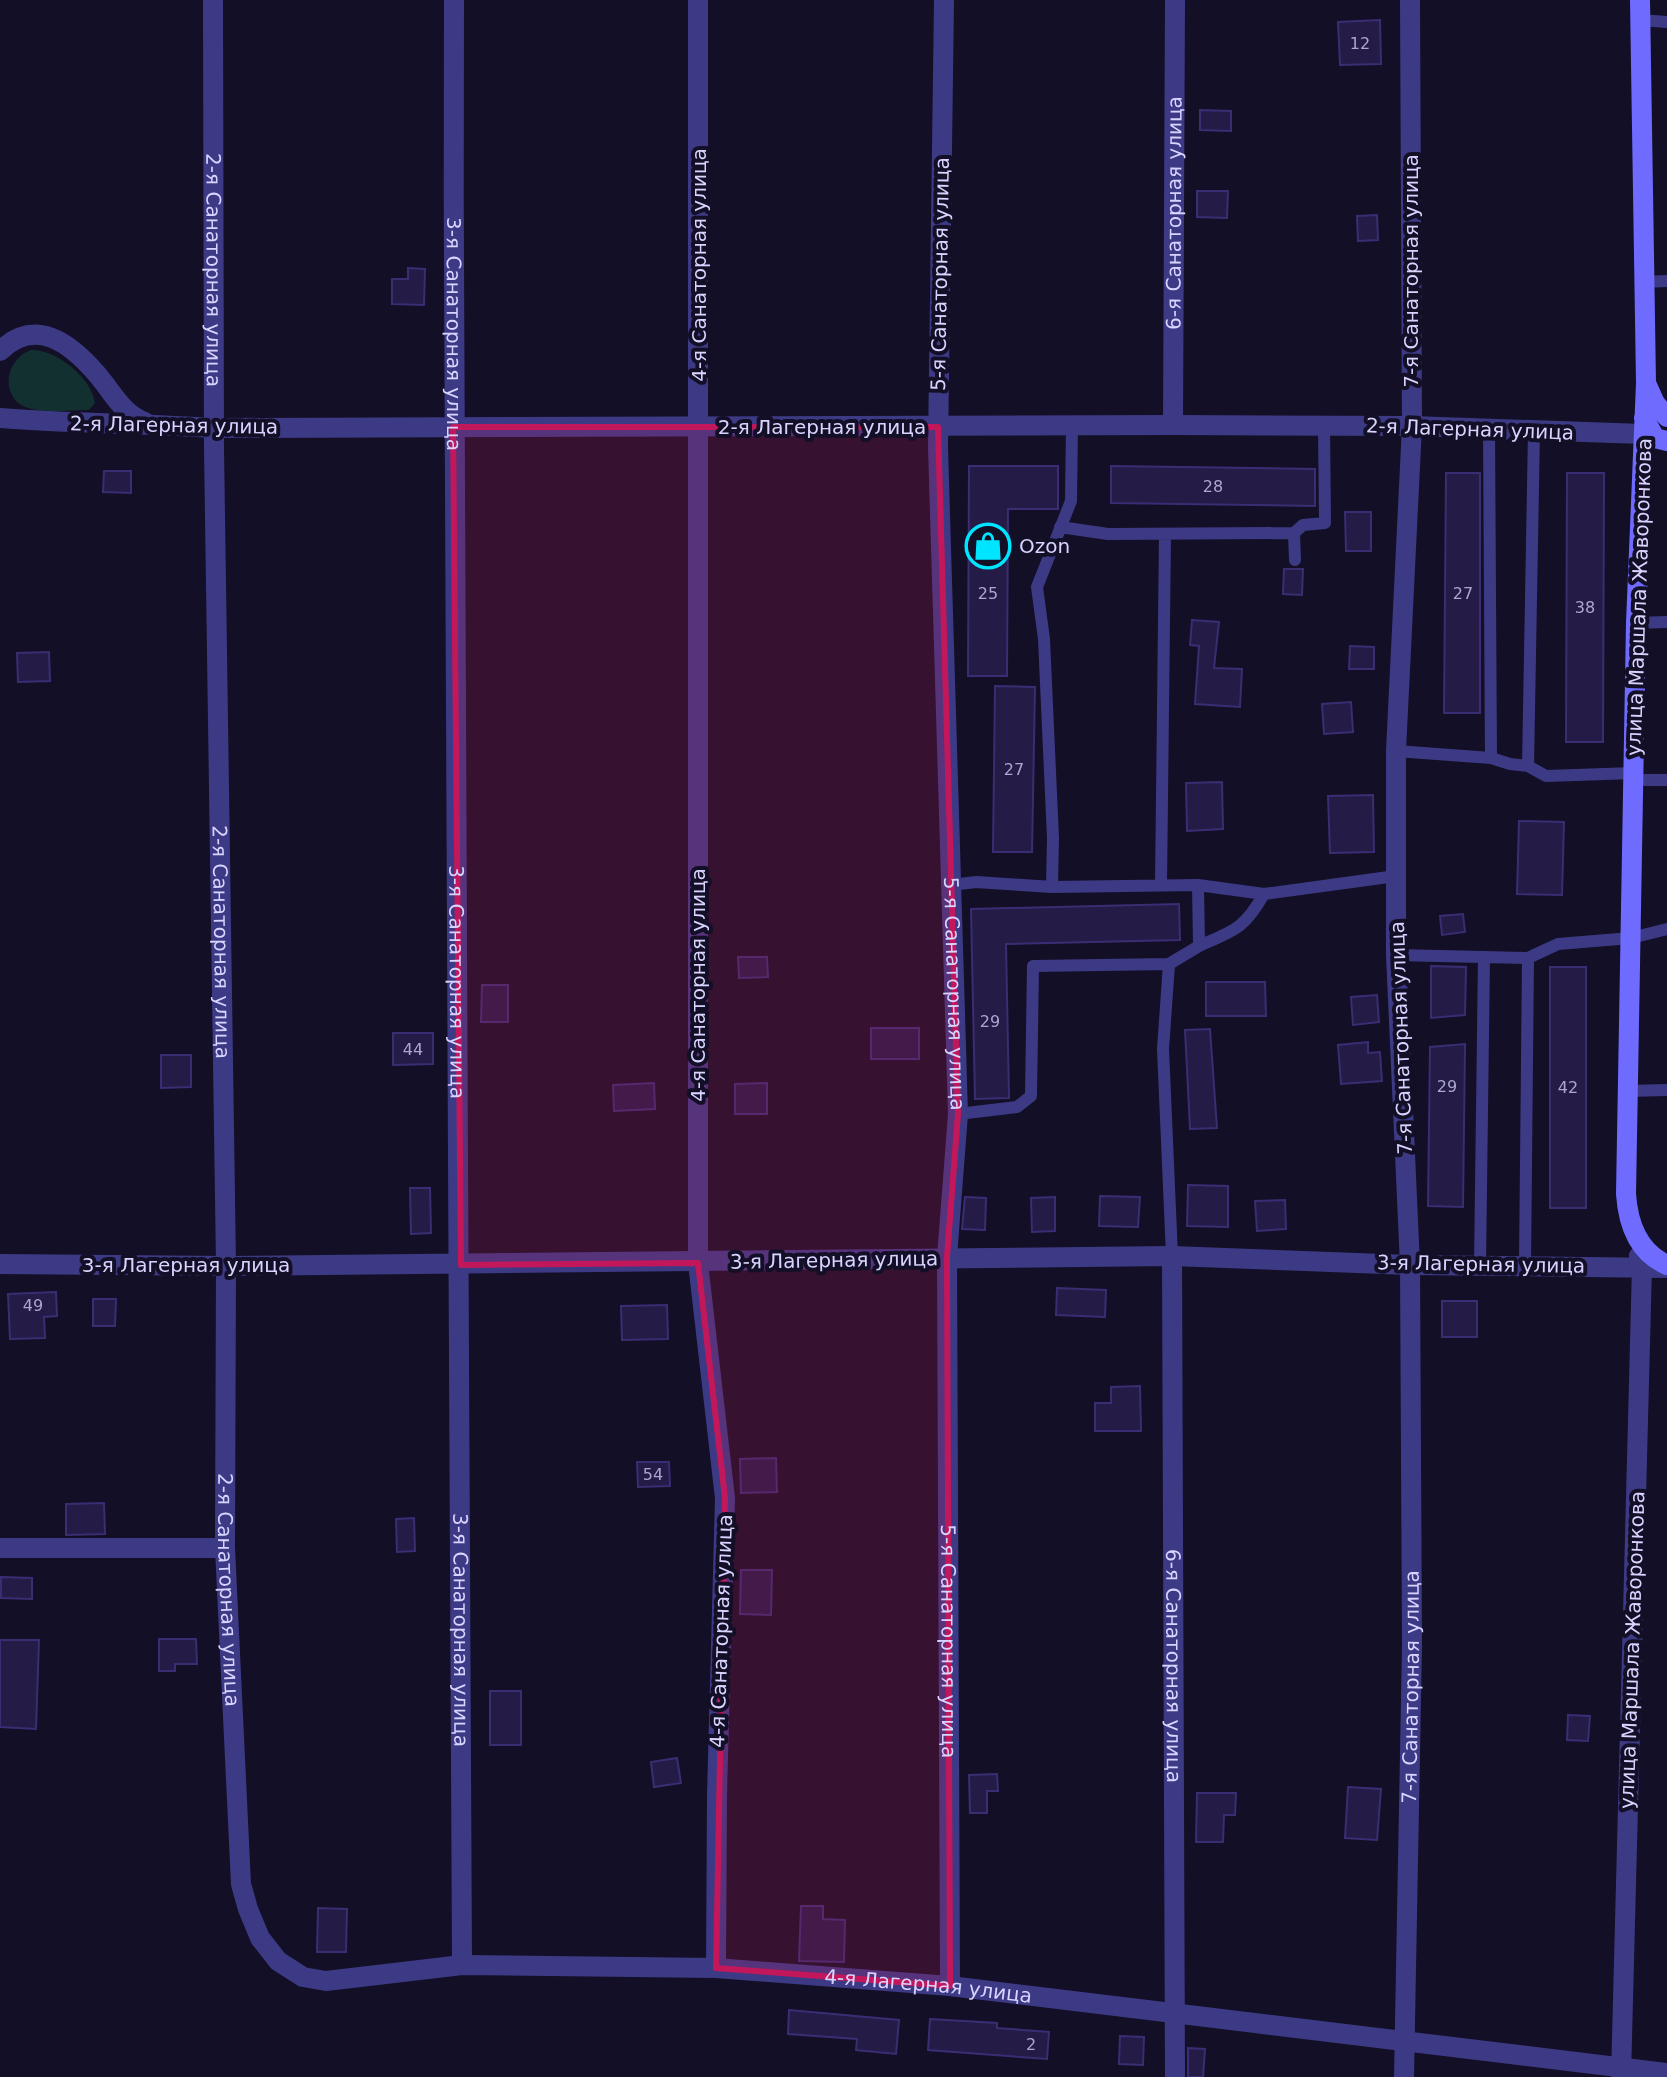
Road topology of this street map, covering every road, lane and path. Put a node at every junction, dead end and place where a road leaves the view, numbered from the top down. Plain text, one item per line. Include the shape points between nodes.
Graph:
1 (213, 0) edge
2 (454, 0) edge
3 (698, 0) edge
4 (944, 0) edge
5 (1175, 0) edge
6 (1410, 0) edge
7 (1640, 10) edge
8 (1667, 22) edge
9 (1667, 281) edge
10 (1644, 282) junction
11 (0, 351) edge
12 (1646, 383) junction
13 (0, 403) edge
14 (1667, 417) edge
15 (0, 418) edge
16 (28, 420) junction
17 (149, 424) junction
18 (1173, 425) junction
19 (1072, 426) junction
20 (1324, 426) junction
21 (1412, 426) junction
22 (453, 427) junction
23 (699, 427) junction
24 (938, 427) junction
25 (215, 428) junction
26 (1489, 430) junction
27 (1654, 430) edge
28 (1534, 431) junction
29 (1060, 527) junction
30 (1294, 533) junction
31 (1165, 534) junction
32 (1295, 560) dead end
33 (1667, 622) edge
34 (1636, 623) junction
35 (1396, 751) junction
36 (1491, 758) junction
37 (1528, 766) junction
38 (1634, 777) junction
39 (1667, 780) edge
40 (1396, 876) junction
41 (951, 885) junction
42 (1161, 885) junction
43 (1198, 885) junction
44 (1052, 887) junction
45 (1264, 894) junction
46 (1667, 929) edge
47 (1631, 938) junction
48 (1199, 946) junction
49 (1396, 955) junction
50 (1484, 957) junction
51 (1528, 958) junction
52 (1169, 964) junction
53 (1667, 1090) edge
54 (1628, 1091) junction
55 (958, 1114) junction
56 (1626, 1194) joint
57 (1631, 1225) junction
58 (1172, 1256) junction
59 (947, 1257) junction
60 (698, 1263) junction
61 (0, 1264) edge
62 (461, 1265) junction
63 (1410, 1265) junction
64 (1480, 1265) junction
65 (1525, 1265) junction
66 (226, 1266) junction
67 (1642, 1266) junction
68 (1667, 1266) edge
69 (0, 1548) edge
70 (225, 1548) junction
71 (241, 1884) joint
72 (462, 1965) junction
73 (716, 1968) junction
74 (950, 1986) junction
75 (1176, 2015) junction
76 (1406, 2043) junction
77 (1621, 2072) edge
78 (1667, 2073) edge
79 (1175, 2077) edge
80 (1404, 2077) edge

1 - 25 street, 2-я Санаторная улица
2 - 22 street, 3-я Санаторная улица
3 - 23 street, 4-я Санаторная улица
4 - 24 street, 5-я Санаторная улица
5 - 18 street, 6-я Санаторная улица
6 - 21 street, 7-я Санаторная улица
7 - 8 lane
7 - 10 main road, улица Маршала Жаворонкова
9 - 10 lane
10 - 12 main road, улица Маршала Жаворонкова
11 - 17 street via 23,335 59,341 96,372 125,411
12 - 14 main road
12 - 27 main road, улица Маршала Жаворонкова
13 - 16 street
15 - 16 street, 2-я Лагерная улица
16 - 17 street, 2-я Лагерная улица
17 - 25 street, 2-я Лагерная улица
18 - 19 street, 2-я Лагерная улица
18 - 20 street, 2-я Лагерная улица
19 - 24 street, 2-я Лагерная улица
19 - 29 lane via 1071,501
20 - 21 street, 2-я Лагерная улица
20 - 30 lane via 1325,523 1303,525
21 - 26 street, 2-я Лагерная улица
21 - 35 street, 7-я Санаторная улица
22 - 23 street, 2-я Лагерная улица
22 - 25 street, 2-я Лагерная улица
22 - 62 street, 3-я Санаторная улица
23 - 24 street, 2-я Лагерная улица
23 - 60 street, 4-я Санаторная улица
24 - 41 street, 5-я Санаторная улица
25 - 66 street, 2-я Санаторная улица
26 - 28 street, 2-я Лагерная улица
26 - 36 lane
27 - 28 street, 2-я Лагерная улица
27 - 34 main road, улица Маршала Жаворонкова
28 - 37 lane
29 - 31 lane
29 - 44 lane via 1037,587 1044,639
30 - 31 lane
30 - 32 lane
31 - 42 lane
33 - 34 lane
34 - 38 main road, улица Маршала Жаворонкова
35 - 36 lane
35 - 40 street, 7-я Санаторная улица
36 - 37 lane
37 - 38 lane via 1546,776
38 - 39 lane
38 - 47 main road, улица Маршала Жаворонкова
40 - 45 lane
40 - 49 street, 7-я Санаторная улица
41 - 44 lane
41 - 55 street, 5-я Санаторная улица
42 - 43 lane
42 - 44 lane
43 - 45 lane
43 - 48 lane
45 - 48 lane via 1251,917 1234,931
46 - 47 lane
47 - 51 lane via 1558,944
47 - 54 main road, улица Маршала Жаворонкова
48 - 52 lane
49 - 50 lane
49 - 63 street, 7-я Санаторная улица
50 - 51 lane
50 - 64 lane
51 - 65 lane
52 - 55 lane via 1033,966 1031,1096 1017,1107
52 - 58 lane via 1163,1049
53 - 54 lane
54 - 56 main road, улица Маршала Жаворонкова
55 - 59 street, 5-я Санаторная улица
56 - 57 main road, 3-я Лагерная улица
57 - 67 street, улица Маршала Жаворонкова
57 - 68 main road, 3-я Лагерная улица via 1647,1253
58 - 59 street, 3-я Лагерная улица
58 - 63 street, 3-я Лагерная улица
58 - 75 street, 6-я Санаторная улица
59 - 60 street, 3-я Лагерная улица
59 - 74 street, 5-я Санаторная улица
60 - 62 street, 3-я Лагерная улица
60 - 73 street, 4-я Санаторная улица via 725,1498
61 - 66 street, 3-я Лагерная улица
62 - 66 street, 3-я Лагерная улица
62 - 72 street, 3-я Санаторная улица
63 - 64 street, 3-я Лагерная улица
63 - 76 street, 7-я Санаторная улица
64 - 65 street, 3-я Лагерная улица
65 - 67 street, 3-я Лагерная улица
66 - 70 street, 2-я Санаторная улица
67 - 68 street, 3-я Лагерная улица
67 - 77 street, улица Маршала Жаворонкова
69 - 70 street
70 - 71 street, 2-я Санаторная улица
71 - 72 street, 4-я Лагерная улица via 260,1938 278,1961 303,1977 326,1981
72 - 73 street, 4-я Лагерная улица
73 - 74 street, 4-я Лагерная улица
74 - 75 street, 4-я Лагерная улица
75 - 76 street, 4-я Лагерная улица
75 - 79 street, 6-я Санаторная улица
76 - 77 street, 4-я Лагерная улица
76 - 80 street, 7-я Санаторная улица
77 - 78 street, 4-я Лагерная улица

